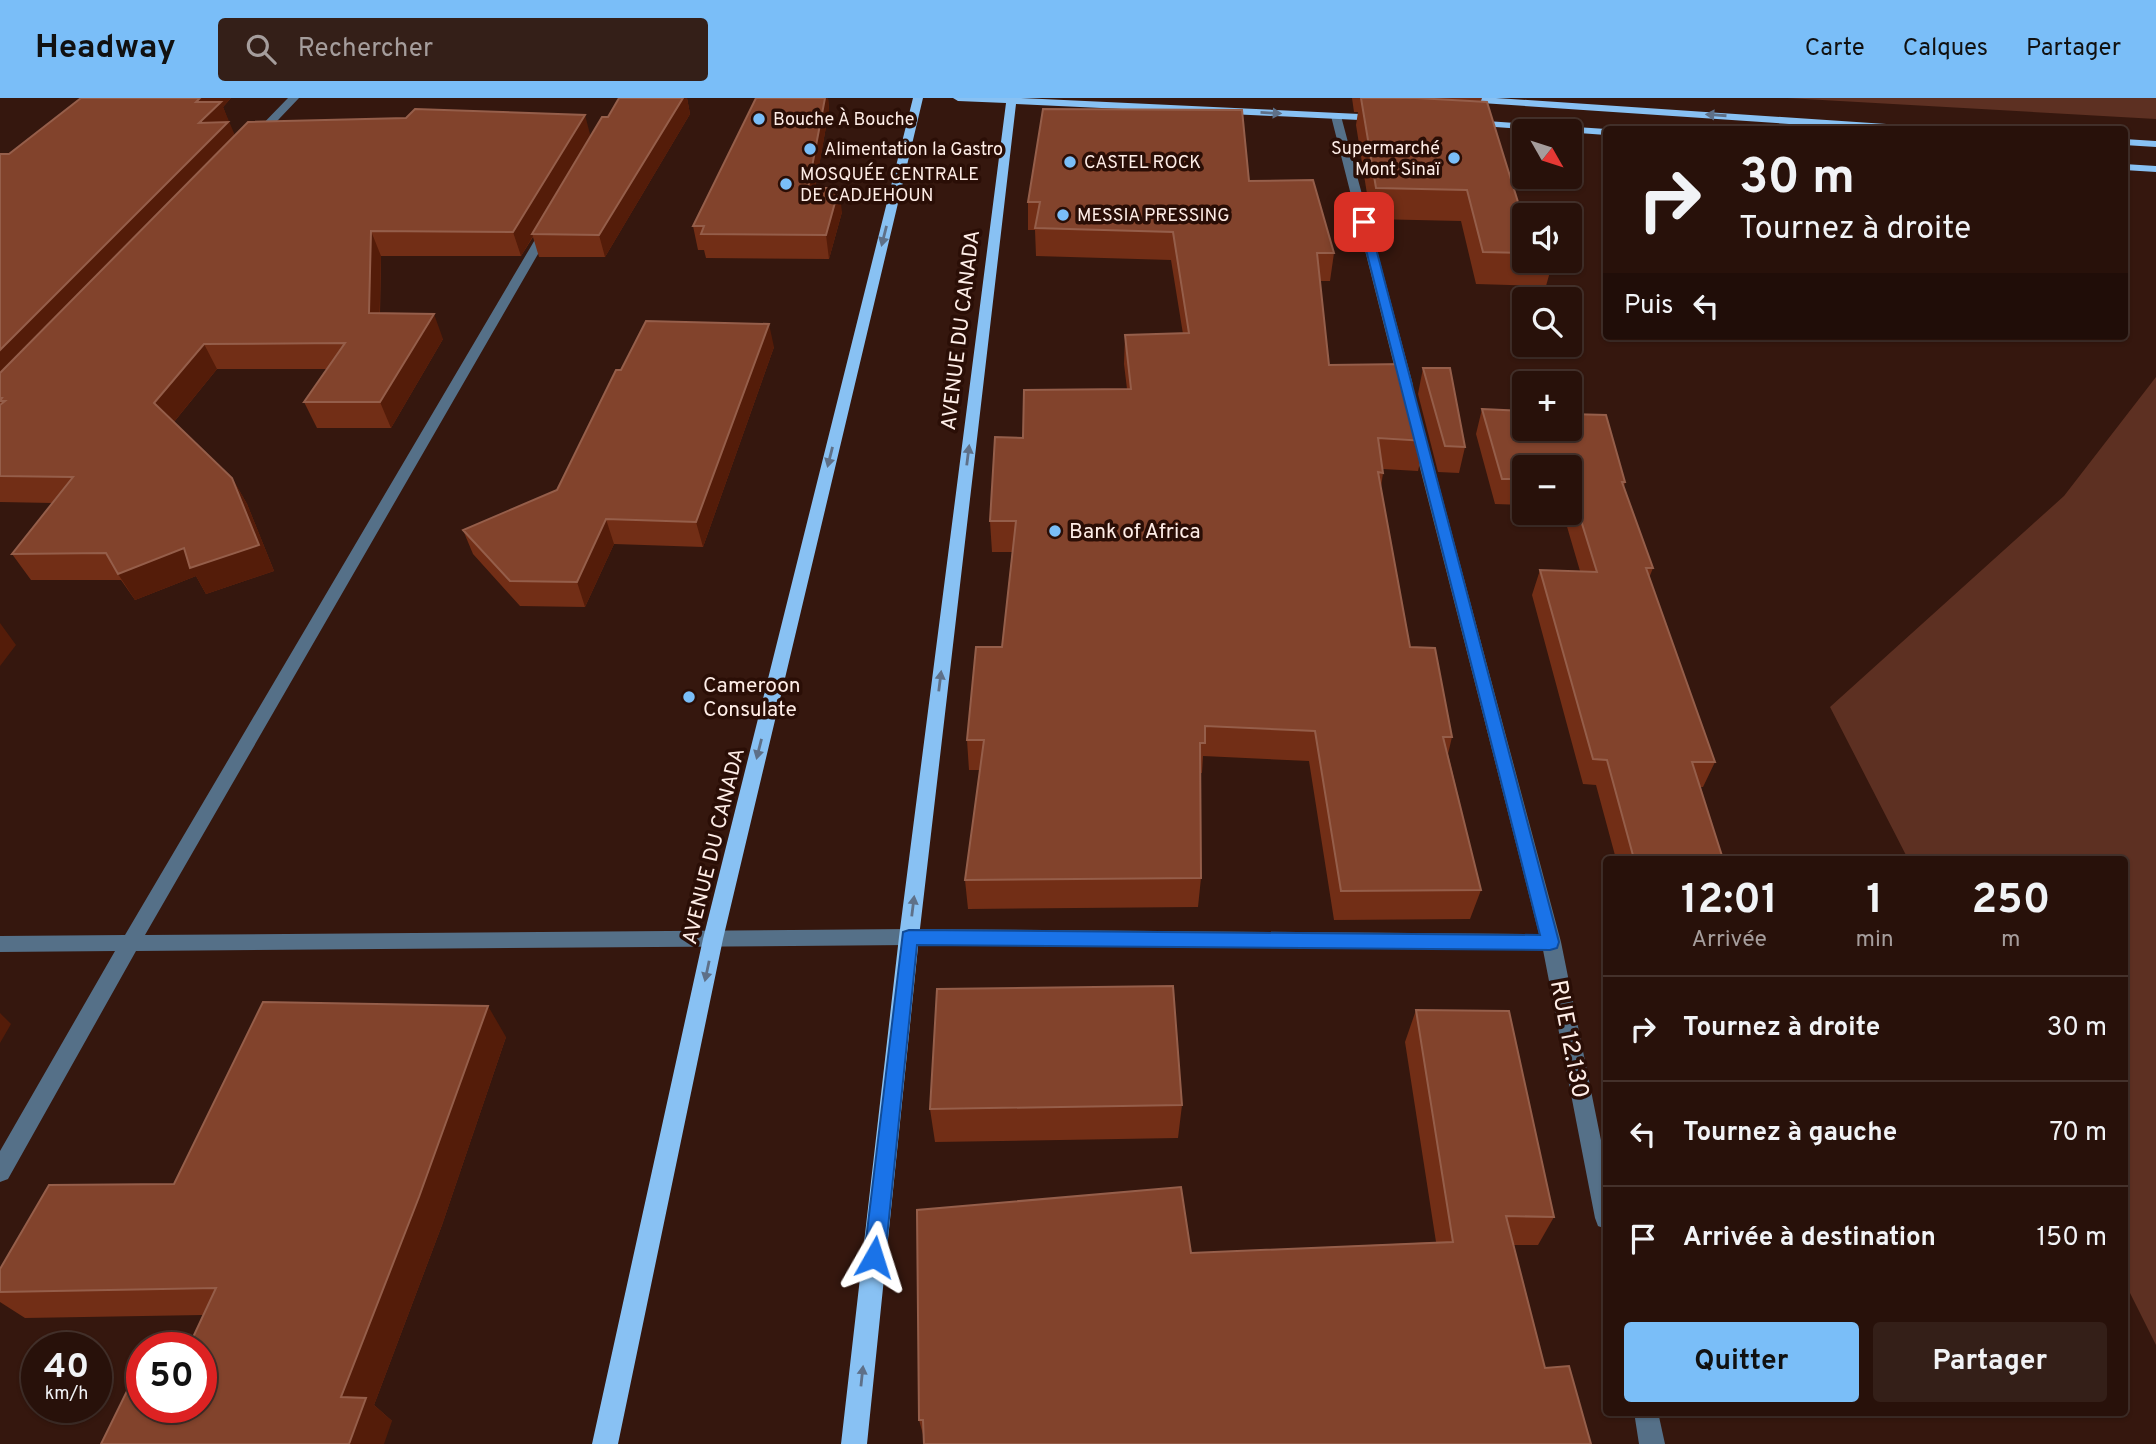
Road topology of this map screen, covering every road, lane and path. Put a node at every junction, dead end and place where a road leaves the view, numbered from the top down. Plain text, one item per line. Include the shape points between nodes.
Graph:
1 (294, 98) edge
2 (918, 98) edge
3 (958, 98) edge
4 (1452, 98) edge
5 (1012, 100) edge
6 (1336, 116) junction
7 (1392, 119) edge
8 (1462, 123) edge
9 (1871, 126) edge
10 (1603, 132) edge
11 (2128, 142) edge
12 (2156, 144) edge
13 (247, 147) edge
14 (2128, 167) edge
15 (2156, 169) edge
16 (553, 217) edge
17 (909, 937) junction
18 (713, 939) junction
19 (1550, 942) junction
20 (0, 944) edge
21 (129, 944) junction
22 (0, 1172) edge
23 (1603, 1203) edge
24 (1647, 1416) edge
25 (605, 1444) edge
26 (854, 1444) edge
27 (1652, 1444) edge

1 - 13 street
2 -> 18 main road, AVENUE DU CANADA
3 - 5 main road
9 -> 4 main road
5 -> 6 main road
17 -> 5 main road, AVENUE DU CANADA
6 - 7 main road
6 - 19 street, RUE 12.130
8 - 10 main road
11 - 12 main road
14 - 15 main road
16 - 21 street
17 - 18 street
17 - 19 street
26 -> 17 main road, AVENUE DU CANADA
18 - 21 street
18 -> 25 main road, AVENUE DU CANADA
19 - 23 street, RUE 12.130
20 - 21 street
21 - 22 street
24 - 27 street

